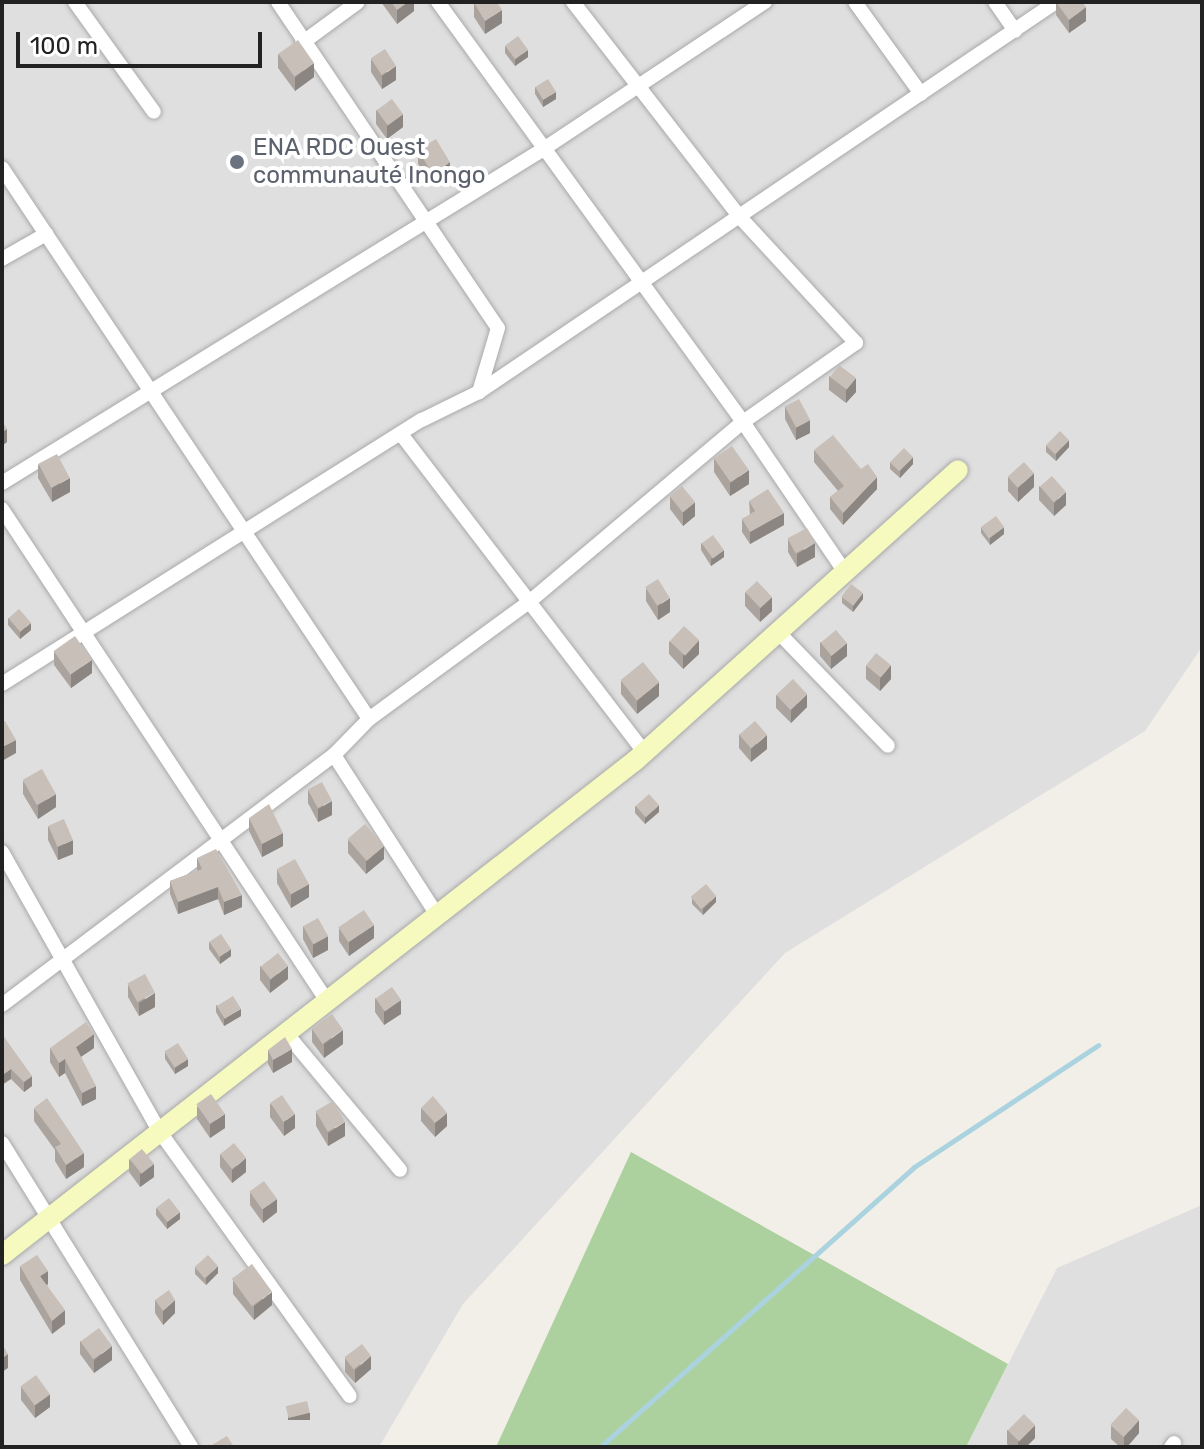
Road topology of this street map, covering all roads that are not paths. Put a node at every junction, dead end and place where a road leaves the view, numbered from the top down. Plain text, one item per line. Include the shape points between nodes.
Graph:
1 (75, 2) edge
2 (278, 2) edge
3 (358, 2) edge
4 (438, 2) edge
5 (573, 2) edge
6 (765, 2) edge
7 (855, 2) edge
8 (995, 2) edge
9 (1056, 2) edge
10 (1015, 31) junction
11 (302, 43) junction
12 (637, 89) junction
13 (921, 94) junction
14 (154, 112) dead end
15 (542, 150) junction
16 (2, 168) edge
17 (739, 216) junction
18 (424, 221) junction
19 (46, 234) junction
20 (2, 259) edge
21 (638, 279) junction
22 (479, 392) junction
23 (151, 393) junction
24 (743, 422) junction
25 (401, 434) junction
26 (958, 470) dead end
27 (2, 483) edge
28 (2, 509) edge
29 (246, 534) junction
30 (845, 572) junction
31 (529, 602) junction
32 (82, 631) junction
33 (778, 632) junction
34 (2, 684) edge
35 (369, 719) junction
36 (888, 746) dead end
37 (644, 752) junction
38 (334, 755) junction
39 (219, 838) junction
40 (2, 852) edge
41 (437, 915) junction
42 (64, 962) junction
43 (327, 1001) junction
44 (2, 1005) edge
45 (286, 1033) junction
46 (160, 1132) junction
47 (2, 1143) edge
48 (400, 1170) dead end
49 (49, 1219) junction
50 (2, 1255) edge
51 (350, 1396) dead end
52 (191, 1447) edge

1 - 14 street
2 - 11 street
3 - 11 street
4 - 15 street
5 - 12 street
6 - 12 street
7 - 13 street
8 - 10 street
9 - 10 street
10 - 13 street
11 - 18 street
12 - 15 street
12 - 17 street
13 - 17 street
15 - 18 street
15 - 21 street
16 - 19 street
17 - 21 street
17 - 24 street via 856,343
18 - 22 street via 498,328
18 - 23 street
19 - 20 street
19 - 23 street
21 - 22 street
21 - 24 street
22 - 25 street
23 - 27 street
23 - 29 street
24 - 30 street
24 - 31 street
25 - 29 street
25 - 31 street
26 - 30 street
28 - 32 street
29 - 32 street
29 - 35 street
30 - 33 street
31 - 35 street
31 - 37 street
32 - 34 street
32 - 39 street
33 - 36 street
33 - 37 street
35 - 38 street
37 - 41 street
38 - 39 street
38 - 41 street
39 - 42 street
39 - 43 street
40 - 42 street
41 - 43 street
42 - 44 street
42 - 46 street
43 - 45 street
45 - 46 street
45 - 48 street
46 - 49 street
46 - 51 street
47 - 49 street
49 - 50 street
49 - 52 street

